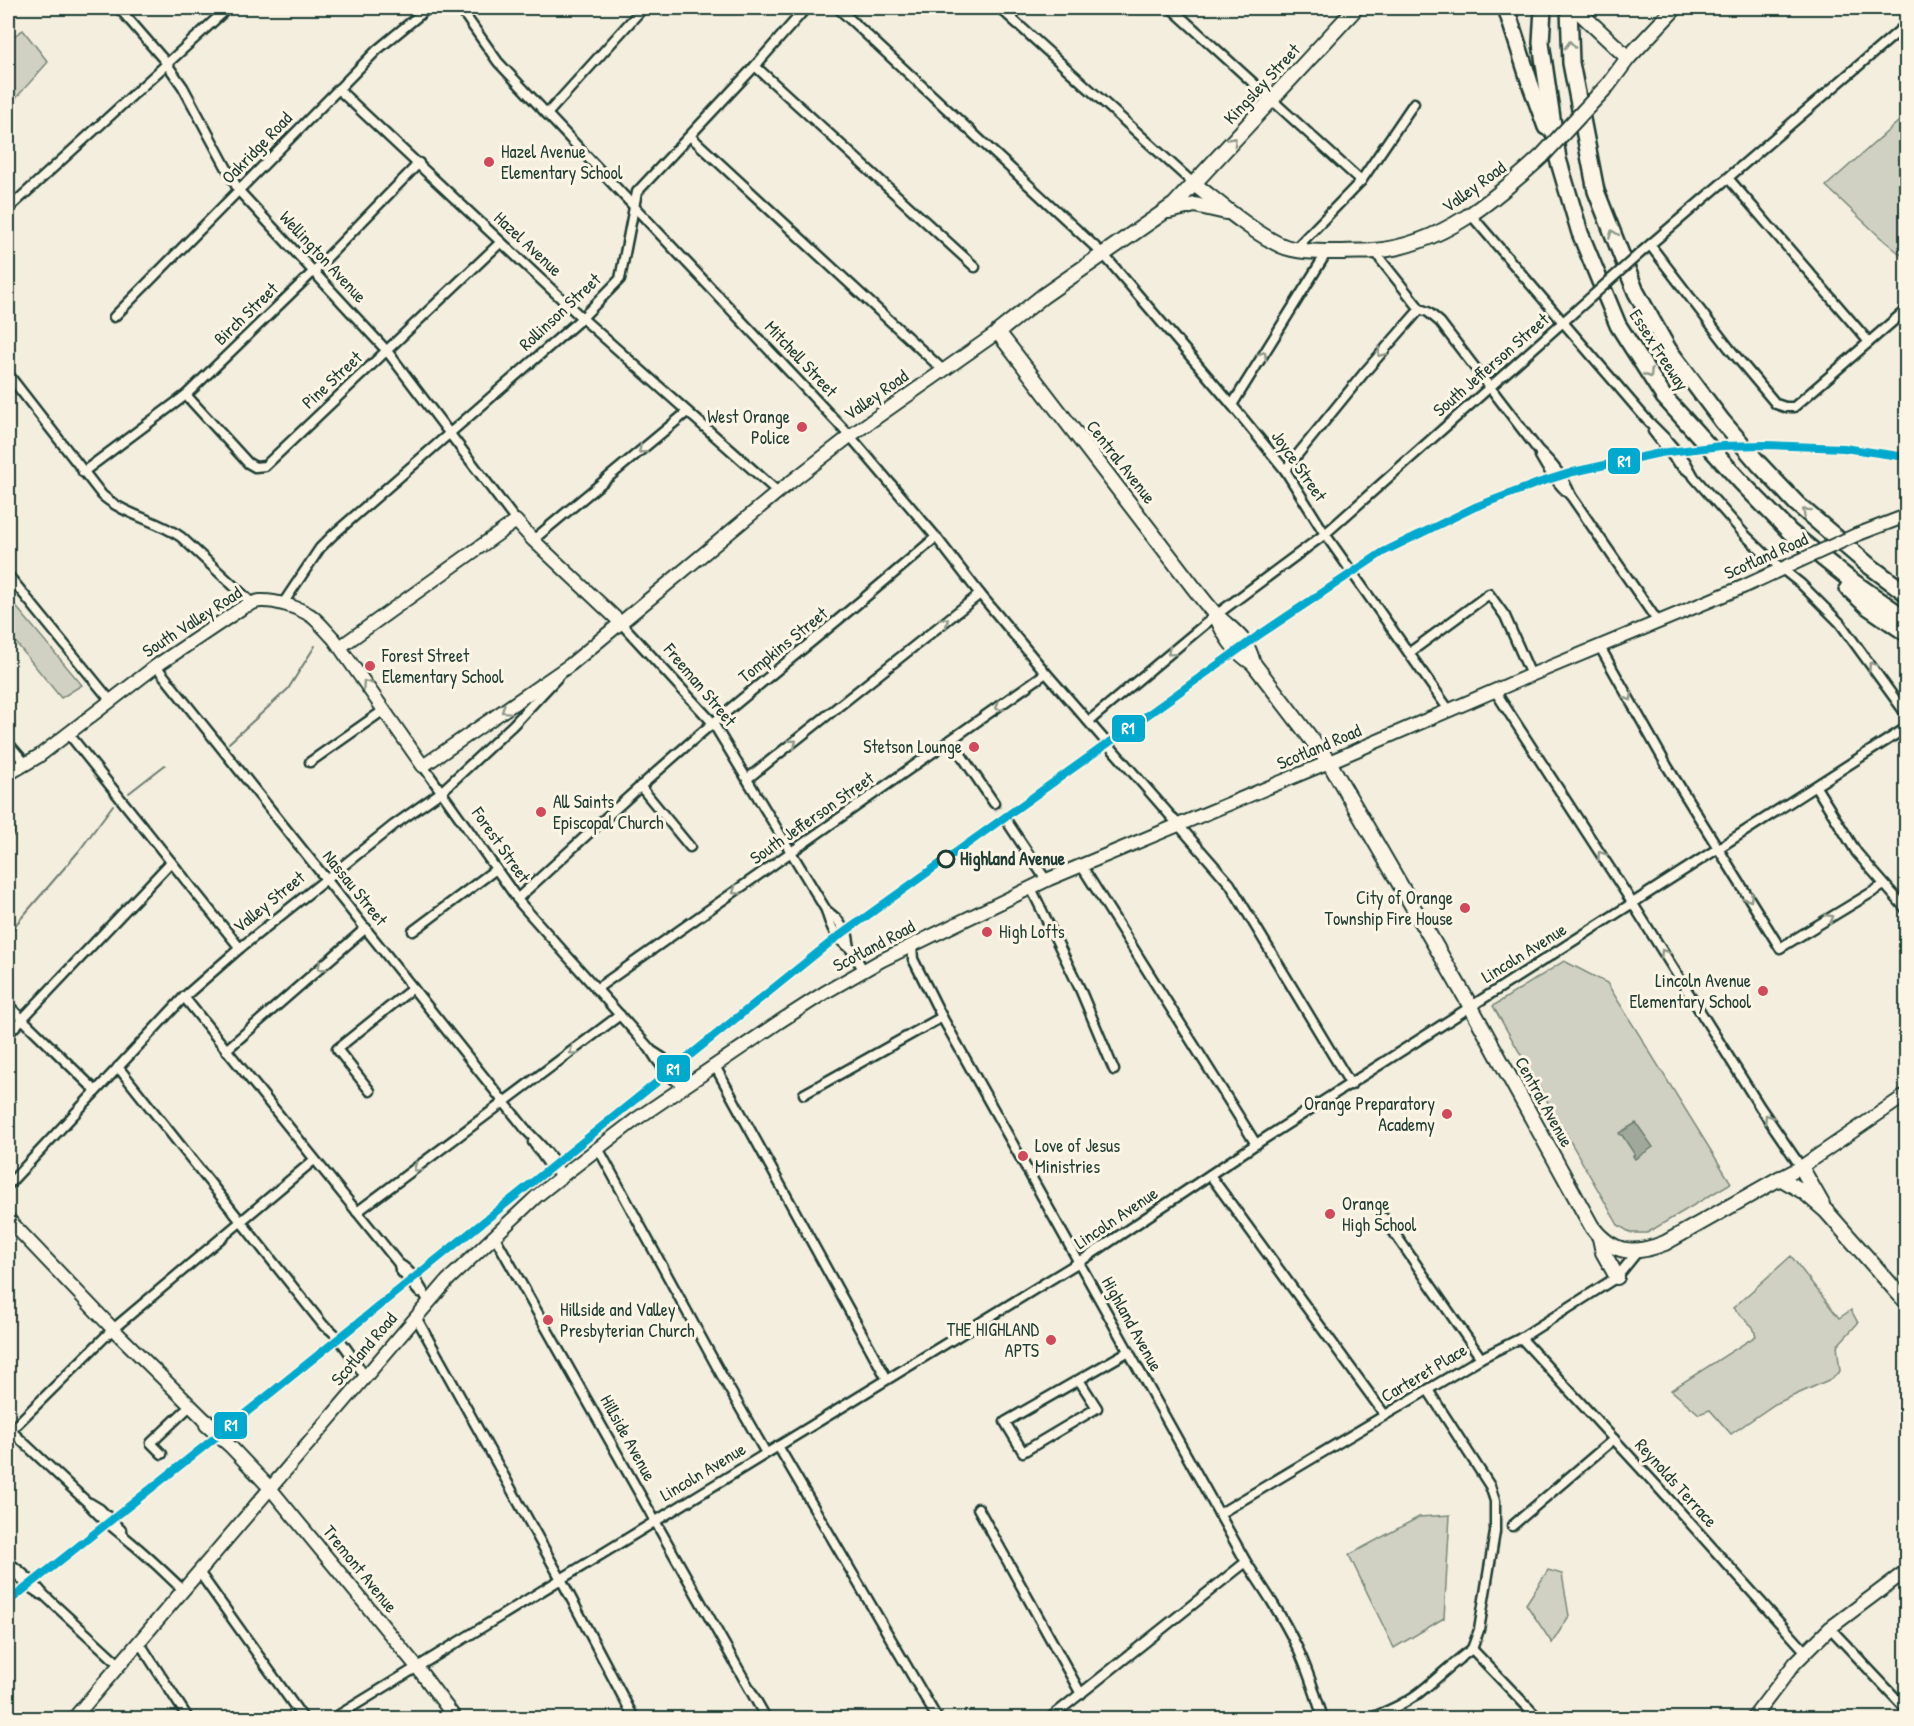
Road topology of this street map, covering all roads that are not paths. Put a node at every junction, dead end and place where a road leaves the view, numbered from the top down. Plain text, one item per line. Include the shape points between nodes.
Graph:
1 (119, 8) edge
2 (228, 8) edge
3 (428, 8) edge
4 (460, 8) edge
5 (643, 8) edge
6 (806, 8) edge
7 (838, 8) edge
8 (999, 8) edge
9 (1171, 8) edge
10 (1356, 8) edge
11 (1506, 8) edge
12 (1543, 8) edge
13 (1675, 8) edge
14 (1571, 9) edge
15 (1906, 25) edge
16 (1628, 58) junction
17 (167, 64) junction
18 (755, 66) junction
19 (338, 89) junction
20 (1272, 100) junction
21 (1414, 103) dead end
22 (547, 114) junction
23 (690, 136) junction
24 (1558, 159) junction
25 (419, 163) junction
26 (1728, 178) junction
27 (1361, 180) junction
28 (1194, 184) junction
29 (239, 191) junction
30 (634, 205) junction
31 (8, 209) edge
32 (1164, 212) junction
33 (1233, 214) junction
34 (1471, 215) junction
35 (501, 242) junction
36 (1650, 245) junction
37 (1295, 249) junction
38 (1376, 251) junction
39 (1327, 252) junction
40 (1104, 255) junction
41 (975, 267) dead end
42 (313, 272) junction
43 (1420, 309) junction
44 (1905, 315) edge
45 (114, 317) dead end
46 (582, 318) junction
47 (1564, 323) junction
48 (998, 332) junction
49 (1869, 342) junction
50 (387, 351) junction
51 (943, 370) junction
52 (8, 374) edge
53 (1491, 387) junction
54 (186, 395) junction
55 (1232, 405) junction
56 (687, 412) junction
57 (450, 433) junction
58 (849, 436) junction
59 (1285, 470) junction
60 (83, 472) junction
61 (778, 492) junction
62 (1906, 516) edge
63 (516, 521) junction
64 (1790, 532) junction
65 (1325, 534) junction
66 (936, 537) junction
67 (533, 540) junction
68 (1867, 564) junction
69 (1782, 569) junction
70 (8, 575) edge
71 (1906, 585) edge
72 (1906, 593) edge
73 (980, 594) junction
74 (252, 603) junction
75 (282, 605) junction
76 (1216, 615) junction
77 (1906, 619) edge
78 (620, 622) junction
79 (1658, 622) junction
80 (1906, 633) edge
81 (340, 647) junction
82 (1600, 647) junction
83 (1408, 653) junction
84 (570, 665) junction
85 (156, 666) junction
86 (1046, 673) junction
87 (1531, 675) junction
88 (1495, 691) junction
89 (110, 700) junction
90 (384, 710) junction
91 (1449, 710) junction
92 (1906, 714) edge
93 (1089, 721) junction
94 (713, 723) junction
95 (1906, 728) edge
96 (68, 733) junction
97 (951, 740) junction
98 (8, 743) edge
99 (310, 762) dead end
100 (1329, 762) junction
101 (26, 764) junction
102 (423, 766) junction
103 (8, 774) edge
104 (747, 779) junction
105 (640, 786) junction
106 (1816, 787) junction
107 (441, 792) junction
108 (994, 803) tunnel mouth
109 (1008, 823) tunnel mouth
110 (1178, 824) junction
111 (8, 829) edge
112 (8, 833) edge
113 (690, 847) dead end
114 (1719, 849) junction
115 (791, 852) junction
116 (171, 862) junction
117 (1081, 865) junction
118 (496, 869) junction
119 (326, 879) junction
120 (1046, 880) junction
121 (1884, 885) junction
122 (1031, 888) junction
123 (517, 899) junction
124 (1633, 904) junction
125 (1906, 909) edge
126 (366, 928) junction
127 (413, 931) dead end
128 (912, 946) junction
129 (240, 948) junction
130 (864, 971) junction
131 (413, 988) junction
132 (596, 989) junction
133 (184, 997) junction
134 (8, 1005) edge
135 (1471, 1007) junction
136 (620, 1015) junction
137 (942, 1017) junction
138 (23, 1019) junction
139 (8, 1034) edge
140 (226, 1050) junction
141 (715, 1066) junction
142 (118, 1067) junction
143 (1114, 1070) dead end
144 (1351, 1085) junction
145 (683, 1087) junction
146 (95, 1090) junction
147 (370, 1091) dead end
148 (804, 1094) dead end
149 (1906, 1095) edge
150 (504, 1102) junction
151 (1256, 1144) junction
152 (598, 1148) junction
153 (315, 1160) junction
154 (1801, 1167) junction
155 (1210, 1175) junction
156 (562, 1176) junction
157 (1780, 1178) junction
158 (8, 1185) edge
159 (1826, 1211) junction
160 (357, 1212) junction
161 (1384, 1218) dead end
162 (8, 1219) edge
163 (240, 1222) junction
164 (495, 1237) junction
165 (1600, 1238) junction
166 (1638, 1251) junction
167 (1079, 1262) junction
168 (1617, 1277) junction
169 (429, 1302) junction
170 (1906, 1302) edge
171 (416, 1317) junction
172 (113, 1329) junction
173 (1521, 1338) junction
174 (1129, 1351) junction
175 (1481, 1358) junction
176 (365, 1376) junction
177 (887, 1379) junction
178 (1079, 1380) junction
179 (1428, 1390) junction
180 (191, 1405) junction
181 (1385, 1415) junction
182 (9, 1430) edge
183 (1614, 1439) junction
184 (778, 1446) junction
185 (766, 1453) junction
186 (162, 1454) dead end
187 (270, 1488) junction
188 (978, 1508) dead end
189 (1220, 1514) junction
190 (656, 1520) junction
191 (1512, 1526) dead end
192 (1246, 1562) junction
193 (8, 1563) edge
194 (1906, 1571) edge
195 (199, 1572) junction
196 (561, 1578) junction
197 (183, 1590) junction
198 (1830, 1628) junction
199 (139, 1642) junction
200 (1472, 1649) junction
201 (1806, 1651) junction
202 (120, 1665) junction
203 (417, 1667) junction
204 (1081, 1694) junction
205 (1906, 1709) edge
206 (74, 1719) edge
207 (188, 1719) edge
208 (303, 1719) edge
209 (334, 1719) edge
210 (455, 1719) edge
211 (634, 1719) edge
212 (766, 1719) edge
213 (937, 1719) edge
214 (1050, 1719) edge
215 (1323, 1719) edge
216 (1371, 1719) edge
217 (1538, 1719) edge
218 (1753, 1719) edge

1 - 17 street, Wellington Avenue
2 - 17 street
3 - 19 street, Oakridge Road
4 - 22 street, Mitchell Street via 498,62
5 - 22 street
6 - 18 street, Rollinson Street
7 - 40 street, Joyce Street
8 - 28 street
9 - 20 street
10 - 20 main road, Kingsley Street
11 - 24 highway
12 - 24 highway, Essex Freeway via 1541,43
13 - 16 main road, Valley Road
14 - 16 main road
68 -> 14 highway, Essex Freeway via 1797,504 1722,421 1668,349 1636,292 1596,191 1571,63
15 - 26 street, South Jefferson Street
16 - 34 main road, Valley Road, bridge via 1542,156
17 - 29 street, Wellington Avenue
17 - 31 street
18 - 23 street, Rollinson Street
18 - 41 street
19 - 25 street, Hazel Avenue
19 - 29 street, Oakridge Road
20 - 27 street
28 -> 20 main road, Kingsley Street
21 - 27 street
22 - 30 street, Mitchell Street
23 - 30 street, Rollinson Street via 637,192
23 - 51 street
24 -> 64 highway, Essex Freeway via 1580,233 1618,325 1664,397
25 - 35 street, Hazel Avenue
25 - 42 street, Birch Street
26 - 36 street, South Jefferson Street
26 - 49 street
27 - 37 street
28 - 32 main road, Valley Road
28 - 33 main road, Valley Road
29 - 42 street, Wellington Avenue
29 - 45 street, Oakridge Road
30 - 46 street, Rollinson Street via 620,279
30 - 58 street, Mitchell Street
32 - 33 main road, Valley Road via 1195,205
32 - 40 main road, Valley Road
33 - 37 main road, Valley Road via 1279,244
34 - 38 main road, Valley Road via 1424,239
34 - 47 street
35 - 46 street, Hazel Avenue
35 - 50 street, Pine Street
36 - 47 street, South Jefferson Street, bridge
36 - 49 street via 1776,404 1794,407
37 - 39 main road, Valley Road
38 - 39 main road, Valley Road
38 - 43 street
55 -> 39 street
40 - 48 main road, Valley Road
40 - 55 street, Joyce Street
42 - 50 street, Wellington Avenue
42 - 54 street, Birch Street
43 - 53 street via 1440,322
43 -> 59 street
44 - 49 street
46 - 56 street, Hazel Avenue
46 - 57 street, Rollinson Street
47 - 53 street, South Jefferson Street
47 - 69 street via 1746,536
48 - 51 main road, Valley Road
48 - 76 main road, Central Avenue
50 - 54 street, Pine Street via 265,466 248,463
50 - 57 street, Wellington Avenue
51 - 58 main road, Valley Road
52 - 60 street
53 - 65 street, South Jefferson Street
53 - 79 street
54 - 60 street, Birch Street
55 - 59 street, Joyce Street
56 - 61 street, Hazel Avenue
56 -> 67 street
57 - 63 street, Wellington Avenue
57 - 75 street, Rollinson Street via 320,548
58 - 61 main road, Valley Road
58 - 66 street, Mitchell Street
59 - 65 street, Joyce Street
60 - 74 street via 111,503 181,537
61 - 78 main road, Valley Road
62 - 69 main road, Scotland Road, bridge
63 - 67 main road, Freeman Street
63 - 81 main road
64 - 77 highway, Essex Freeway
64 - 80 highway via 1867,606
65 - 76 street, South Jefferson Street
65 - 83 street, Joyce Street
66 - 73 street, Mitchell Street
66 - 94 street, Tompkins Street
67 - 78 main road, Freeman Street
68 - 71 highway
68 - 72 highway, Essex Freeway
69 - 79 main road, Scotland Road
92 -> 69 street via 1840,622
70 - 89 street
73 - 86 street, Mitchell Street
104 -> 73 street
74 - 75 main road, South Valley Road
74 - 85 main road, South Valley Road
75 - 81 main road, South Valley Road via 310,615
76 -> 93 street, South Jefferson Street
76 - 100 main road, Central Avenue via 1249,649 1253,663
78 - 84 main road, Valley Street
78 - 94 street, Freeman Street
79 - 82 main road, Scotland Road
90 -> 81 main road, Forest Street
82 - 87 main road, Scotland Road
82 -> 114 street
83 - 87 street via 1489,594 1505,616
83 - 91 street, Joyce Street
84 -> 102 main road, Valley Street
84 - 107 street, Valley Street
85 - 89 main road, South Valley Road
85 - 119 street, Nassau Street
86 - 93 street, Mitchell Street
86 -> 97 street, South Jefferson Street
87 - 88 main road, Scotland Road
88 - 91 main road, Scotland Road
124 -> 88 street
89 - 96 main road, South Valley Road
90 - 99 street
90 - 102 main road, Forest Street
91 - 100 main road, Scotland Road
93 - 110 street, Mitchell Street
94 - 104 street, Freeman Street
94 - 105 street, Tompkins Street
95 - 106 street, Lincoln Avenue
96 - 101 main road, South Valley Road
96 - 116 street
97 - 108 street
97 - 115 street, South Jefferson Street
98 - 101 street
100 - 110 main road, Scotland Road
100 - 135 main road, Central Avenue
101 - 103 main road, South Valley Road
102 - 107 street, Forest Street
104 - 115 street, Freeman Street
105 - 113 street
105 - 123 street, Tompkins Street
106 - 114 street, Lincoln Avenue
106 - 121 street via 1857,853
107 - 118 street, Forest Street
107 - 119 street, Valley Street
109 - 120 street
110 - 117 main road, Scotland Road
110 - 144 street, Mitchell Street via 1230,884
111 - 112 street
114 -> 121 street via 1780,948
114 - 124 street, Lincoln Avenue
115 - 130 street, Freeman Street via 826,910 829,923
115 -> 132 street, South Jefferson Street
116 - 129 street
116 - 138 street
117 - 120 main road, Scotland Road
117 - 151 street
118 - 123 street, Forest Street
118 - 127 street
119 - 126 street, Nassau Street
119 - 129 street, Valley Street
120 - 122 main road, Scotland Road
121 - 125 street
122 - 128 main road, Scotland Road
122 - 143 street
123 - 132 street, Forest Street
124 - 135 street, Lincoln Avenue
154 -> 124 street
126 - 131 street, Nassau Street
126 -> 140 street
128 - 130 main road, Scotland Road
128 - 137 street, Highland Avenue via 913,959
129 - 133 street, Valley Street
130 - 141 main road, Scotland Road
131 - 147 street via 338,1049
131 - 150 street, Nassau Street
132 - 136 street, Forest Street
133 - 140 street
133 - 142 street, Valley Street
134 - 138 street
135 - 144 street, Lincoln Avenue
135 - 165 main road, Central Avenue
136 - 145 street, Forest Street via 663,1058
136 -> 150 street
137 - 148 street
137 - 167 street, Highland Avenue
138 - 139 street
138 - 146 street
140 - 153 street
141 - 145 main road, Scotland Road
141 - 177 street
142 - 146 street, Valley Street
142 - 163 street
144 - 151 street, Lincoln Avenue
145 - 152 main road, Scotland Road
146 - 158 street, Valley Street
149 - 154 main road
150 - 156 street, Nassau Street via 558,1166
150 -> 160 street
151 - 155 street, Lincoln Avenue
152 - 156 main road, Scotland Road
152 - 185 street
153 - 160 street
153 - 163 street
154 - 157 main road
154 - 159 main road
155 - 167 street, Lincoln Avenue
155 - 181 street
156 - 164 main road, Scotland Road
157 - 159 main road
157 - 166 main road via 1665,1244
159 - 170 main road
160 - 169 street via 415,1279
161 - 175 street
162 - 172 main road, Tremont Avenue
163 - 172 street
163 - 176 street
164 - 169 main road, Scotland Road
164 - 190 street, Hillside Avenue
165 - 166 main road via 1623,1250
165 - 168 main road, Central Avenue
166 - 168 street, Carteret Place
167 - 174 street, Highland Avenue
167 - 177 street, Lincoln Avenue
168 - 173 street, Carteret Place
169 - 171 main road, Scotland Road
171 - 176 main road, Scotland Road
171 - 196 street
172 - 180 main road, Tremont Avenue
172 - 182 street
173 - 175 street, Carteret Place
173 - 183 street, Reynolds Terrace
174 - 178 street
174 - 189 street, Highland Avenue
175 - 179 street, Carteret Place
176 - 187 main road, Scotland Road
177 - 184 street, Lincoln Avenue
178 - 178 street via 1005,1422 1023,1452 1097,1408
179 - 181 street, Carteret Place
179 - 200 street via 1496,1501 1495,1532 1479,1630
180 - 186 street via 151,1443
180 - 187 main road, Tremont Avenue via 223,1434
181 - 189 street, Carteret Place
182 - 197 street via 87,1502 100,1509
183 - 191 street
183 - 201 street, Reynolds Terrace
184 - 185 street, Lincoln Avenue
184 - 213 street
185 - 190 street, Lincoln Avenue
187 - 195 main road, Scotland Road
187 - 203 main road, Tremont Avenue
188 - 204 street
189 - 192 street, Highland Avenue
190 - 196 street, Lincoln Avenue
190 - 212 street, Hillside Avenue
192 - 204 street
192 - 215 street, Highland Avenue via 1296,1644
193 - 202 street via 22,1571
194 - 198 main road
195 - 197 main road, Scotland Road
195 - 208 street
196 - 203 street, Lincoln Avenue
196 - 211 street
197 - 199 main road, Scotland Road
198 - 201 main road
198 - 205 street
199 - 202 main road, Scotland Road
199 - 207 street
200 - 216 street via 1424,1690
200 - 217 street
201 - 218 main road
202 - 206 main road, Scotland Road
203 - 209 street, Lincoln Avenue
203 - 210 main road, Tremont Avenue
204 - 214 street

